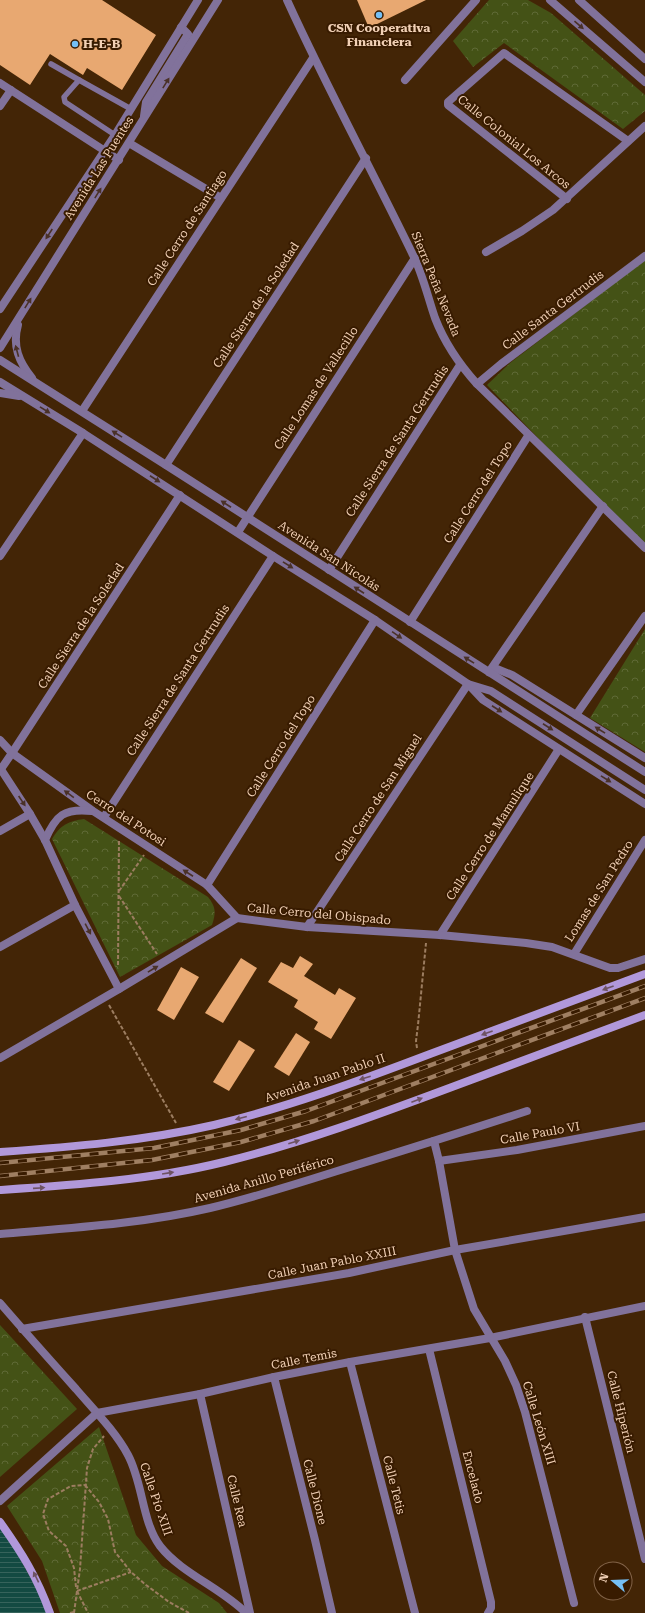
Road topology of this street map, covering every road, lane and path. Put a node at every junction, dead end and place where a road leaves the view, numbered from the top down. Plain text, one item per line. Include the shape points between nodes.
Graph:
1 (198, 0) edge
2 (218, 0) edge
3 (287, 0) edge
4 (476, 0) edge
5 (550, 0) edge
6 (579, 0) edge
7 (181, 27) junction
8 (314, 58) junction
9 (645, 59) edge
10 (51, 64) dead end
11 (79, 80) junction
12 (405, 80) dead end
13 (0, 82) edge
14 (645, 82) edge
15 (11, 90) junction
16 (0, 106) edge
17 (131, 109) junction
18 (143, 119) junction
19 (645, 126) edge
20 (115, 135) junction
21 (628, 141) junction
22 (129, 143) junction
23 (104, 151) junction
24 (366, 158) junction
25 (118, 160) junction
26 (221, 198) junction
27 (567, 199) junction
28 (486, 252) dead end
29 (645, 256) edge
30 (415, 258) junction
31 (0, 309) edge
32 (21, 316) junction
33 (0, 348) edge
34 (0, 360) edge
35 (460, 365) junction
36 (0, 382) edge
37 (35, 382) junction
38 (477, 384) junction
39 (0, 393) edge
40 (25, 398) junction
41 (82, 411) junction
42 (84, 433) junction
43 (528, 436) junction
44 (166, 465) junction
45 (180, 495) junction
46 (603, 506) junction
47 (246, 517) junction
48 (238, 532) junction
49 (645, 548) edge
50 (0, 556) edge
51 (272, 556) junction
52 (329, 570) junction
53 (645, 616) edge
54 (375, 620) junction
55 (410, 622) junction
56 (489, 672) junction
57 (468, 684) junction
58 (576, 715) junction
59 (0, 740) edge
60 (559, 749) junction
61 (12, 753) junction
62 (645, 758) edge
63 (0, 769) edge
64 (645, 772) edge
65 (645, 790) edge
66 (645, 804) edge
67 (93, 812) junction
68 (30, 814) junction
69 (104, 817) junction
70 (119, 828) junction
71 (0, 831) edge
72 (45, 840) junction
73 (645, 840) edge
74 (150, 848) junction
75 (207, 885) junction
76 (118, 894) junction
77 (75, 905) junction
78 (237, 918) junction
79 (307, 927) junction
80 (427, 934) junction
81 (440, 935) junction
82 (0, 947) edge
83 (574, 954) junction
84 (645, 959) edge
85 (163, 963) junction
86 (645, 974) edge
87 (118, 988) junction
88 (105, 998) junction
89 (645, 1015) edge
90 (0, 1058) edge
91 (420, 1058) junction
92 (527, 1111) dead end
93 (645, 1126) edge
94 (181, 1131) junction
95 (434, 1141) junction
96 (0, 1152) edge
97 (440, 1161) junction
98 (0, 1190) edge
99 (645, 1218) edge
100 (0, 1234) edge
101 (455, 1250) junction
102 (0, 1302) edge
103 (645, 1306) edge
104 (585, 1317) junction
105 (22, 1329) junction
106 (490, 1338) junction
107 (429, 1349) junction
108 (350, 1362) junction
109 (274, 1377) junction
110 (200, 1394) junction
111 (97, 1413) junction
112 (110, 1429) junction
113 (85, 1485) junction
114 (0, 1501) edge
115 (0, 1522) edge
116 (645, 1559) edge
117 (131, 1572) junction
118 (77, 1591) junction
119 (574, 1603) dead end
120 (74, 1612) edge
121 (489, 1612) edge
122 (50, 1613) edge
123 (70, 1613) edge
124 (88, 1613) edge
125 (188, 1613) edge
126 (246, 1613) edge
127 (250, 1613) edge
128 (332, 1613) edge
129 (415, 1613) edge

1 - 7 street, Avenida Las Puentes
18 -> 2 street, Avenida Las Puentes
3 - 8 street, Sierra Peña Nevada
4 - 12 street
5 -> 14 street
6 - 9 street
7 - 17 street, Avenida Las Puentes
7 - 18 street via 188,34 147,100
8 - 24 street, Sierra Peña Nevada
8 - 26 street, Calle Cerro de Santiago
10 - 11 lane
11 - 17 lane
11 - 20 lane via 64,97 64,101
13 - 15 street
15 - 16 street
15 - 23 street
17 - 20 street, Avenida Las Puentes
18 - 22 street, Avenida Las Puentes
19 - 21 street
20 - 23 street, Avenida Las Puentes
21 - 27 street
21 - 27 street, Calle Colonial Los Arcos via 504,53 447,103
22 - 25 street, Avenida Las Puentes
22 - 26 street
23 - 25 street
23 -> 31 street, Avenida Las Puentes
24 - 30 street, Sierra Peña Nevada
24 - 44 street, Calle Sierra de la Soledad
32 -> 25 street, Avenida Las Puentes
26 - 41 street, Calle Cerro de Santiago
27 - 28 street via 540,220
29 - 38 street, Calle Santa Gertrudis
30 - 35 street, Sierra Peña Nevada via 436,320
30 - 47 street, Calle Lomas de Vallecillo
32 - 33 street, Avenida Las Puentes
37 -> 32 street via 20,362 15,348
34 - 37 street, Avenida San Nicolás
35 - 38 street, Sierra Peña Nevada
35 - 52 street, Calle Sierra de Santa Gertrudis
36 - 40 street
37 - 41 street, Avenida San Nicolás
38 - 43 street, Sierra Peña Nevada
39 - 40 street
40 -> 42 street
44 -> 41 street, Avenida San Nicolás
42 -> 45 street
42 - 50 street
43 - 46 street, Sierra Peña Nevada
43 - 55 street, Calle Cerro del Topo
47 -> 44 street, Avenida San Nicolás
45 - 48 street
45 - 61 street, Calle Sierra de la Soledad
46 - 49 street, Sierra Peña Nevada
46 - 56 street
47 - 48 street, Calle Lomas de Vallecillo
47 - 52 street, Avenida San Nicolás
48 - 51 street
51 -> 54 street
51 - 69 street, Calle Sierra de Santa Gertrudis
55 -> 52 street, Avenida San Nicolás
53 - 58 street
54 -> 57 street
54 - 75 street, Calle Cerro del Topo
56 -> 55 street, Avenida San Nicolás
56 - 58 street via 497,669 512,675
56 - 64 street, Avenida San Nicolás
57 -> 60 street via 483,700
57 -> 65 street via 491,691
57 - 79 street, Calle Cerro de San Miguel
62 -> 58 street
59 - 61 street, Cerro del Potosi
60 -> 66 street
60 - 81 street, Calle Cerro de Mamulique
61 - 63 street, Calle Sierra de la Soledad
67 -> 61 street, Cerro del Potosi
63 -> 68 street
67 - 69 street, Cerro del Potosi
67 - 72 street via 74,810 60,817 50,828
68 - 71 street
68 - 72 street
69 - 70 street, Cerro del Potosi
70 - 74 street, Cerro del Potosi
70 - 76 path
72 - 77 street
73 - 83 street, Lomas de San Pedro
75 -> 74 street, Cerro del Potosi
74 - 76 path
75 - 78 street, Cerro del Potosi
76 - 85 path
76 - 87 path
77 - 82 street
77 -> 87 street
78 - 79 street, Calle Cerro del Obispado
78 - 85 street, Calle Cerro del Obispado
79 - 80 street, Calle Cerro del Obispado
80 - 81 street, Calle Cerro del Obispado
80 - 91 path via 416,1041
81 - 83 street, Calle Cerro del Obispado via 526,942
83 - 84 street, Calle Cerro del Obispado via 610,968
87 -> 85 street, Calle Cerro del Obispado
86 -> 91 main road, Avenida Juan Pablo II
87 - 88 street, Calle Cerro del Obispado
88 - 90 street, Calle Cerro del Obispado
88 - 94 path
98 -> 89 main road via 94,1184 223,1163 380,1114
91 -> 94 main road, Avenida Juan Pablo II via 271,1110
92 - 95 street, Avenida Anillo Periférico
93 - 97 street, Calle Paulo VI via 517,1150
94 - 96 main road, Avenida Juan Pablo II via 86,1145
95 - 97 street, Calle León XIII
95 - 100 street, Avenida Anillo Periférico via 210,1208 142,1220
97 - 101 street, Calle León XIII
99 - 101 street, Calle Juan Pablo XXIII
101 - 105 street, Calle Juan Pablo XXIII via 349,1274
101 - 106 street, Calle León XIII via 474,1309
102 - 105 street, Calle Pío XIII
103 - 104 street, Calle Temis
104 - 106 street, Calle Temis
104 - 116 street, Calle Hiperión
105 - 111 street, Calle Pío XIII
106 - 107 street, Calle Temis
106 - 119 street, Calle León XIII via 516,1385 525,1412
107 - 108 street, Calle Temis
107 - 121 street, Encelado via 492,1602
108 - 109 street, Calle Temis
108 - 129 street, Calle Tetis
109 - 110 street, Calle Temis
109 - 128 street, Calle Dione
110 - 111 street, Calle Temis
110 - 127 street, Calle Rea
111 - 112 street, Calle Pío XIII
111 - 114 street
112 - 113 path via 93,1449
112 - 126 street, Calle Pío XIII via 134,1470 153,1535 160,1547
113 - 117 path via 99,1502 108,1519 115,1552
113 - 118 path
113 - 118 path via 71,1486 48,1499 43,1514 49,1531 66,1546 74,1568
122 -> 115 main road via 34,1573
117 - 118 path
117 - 125 path via 169,1602
118 - 120 path
118 - 124 path
120 - 123 path

